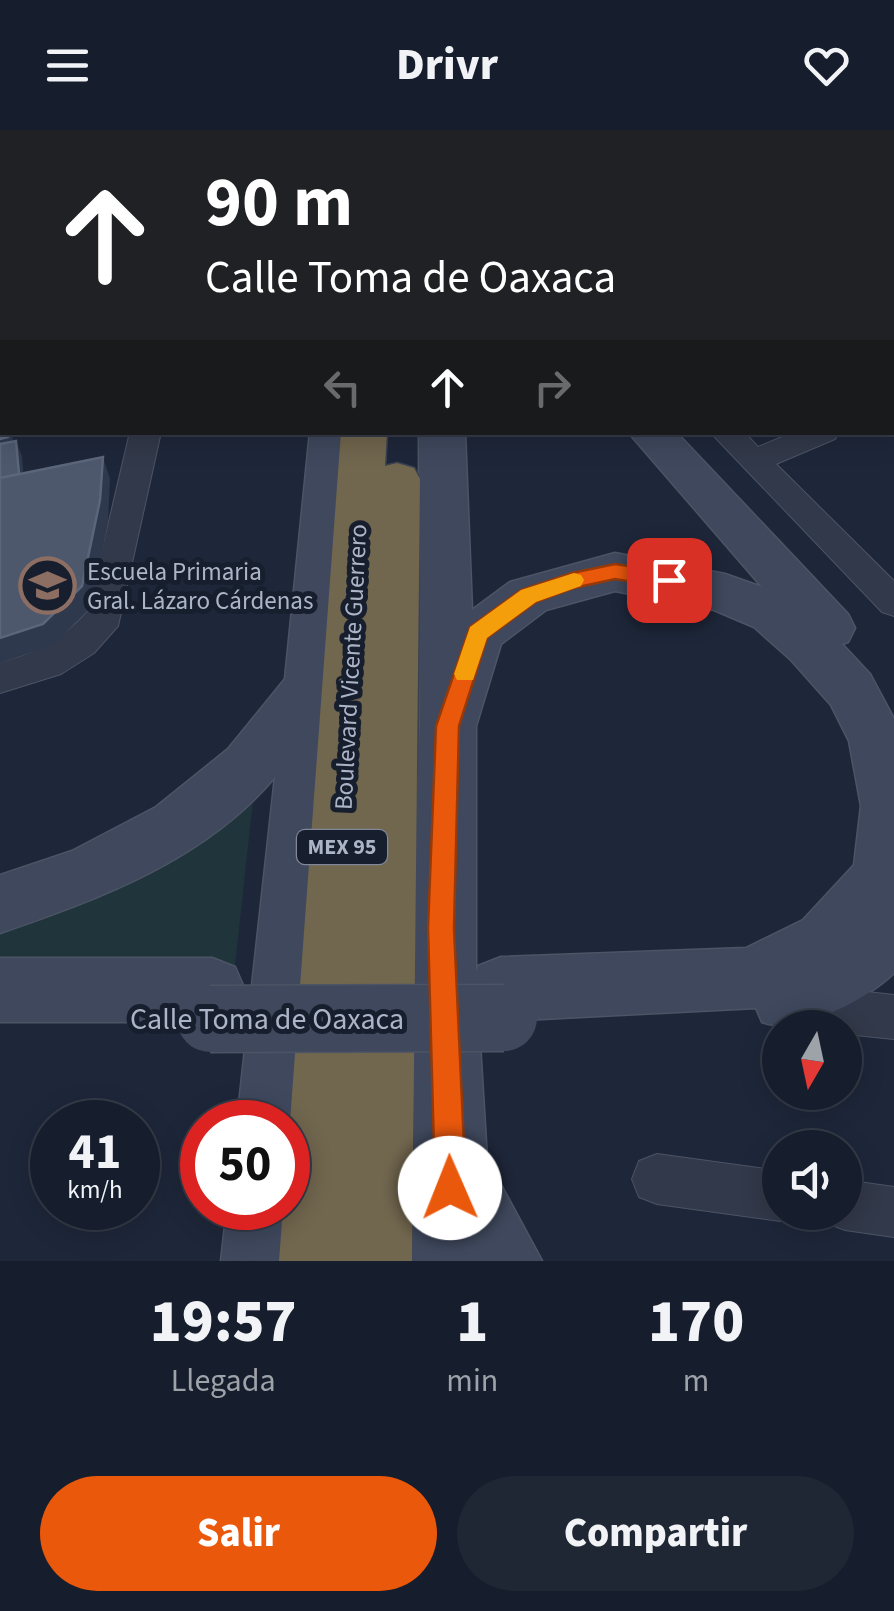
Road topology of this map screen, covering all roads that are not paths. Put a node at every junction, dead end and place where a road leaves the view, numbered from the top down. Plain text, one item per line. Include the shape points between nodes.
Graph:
1 (145, 435) edge
2 (333, 435) edge
3 (364, 435) edge
4 (398, 435) edge
5 (442, 435) edge
6 (653, 435) edge
7 (728, 435) edge
8 (817, 435) edge
9 (754, 461) junction
10 (894, 603) edge
11 (0, 678) edge
12 (314, 680) junction
13 (448, 726) junction
14 (894, 726) edge
15 (0, 904) edge
16 (884, 916) edge
17 (0, 990) edge
18 (762, 992) junction
19 (211, 1005) junction
20 (894, 1017) edge
21 (0, 1019) edge
22 (274, 1100) edge
23 (451, 1160) junction
24 (657, 1179) dead end
25 (762, 1194) edge
26 (862, 1208) edge
27 (894, 1212) edge
28 (262, 1230) edge
29 (259, 1261) edge
30 (318, 1261) edge
31 (374, 1261) edge
32 (450, 1261) edge
33 (504, 1261) edge

1 - 11 street via 104,616 80,644 48,664
2 - 12 street, Boulevard Vicente Guerrero
3 - 30 highway, Boulevard Vicente Guerrero / MEX 95
4 - 31 highway, Boulevard Vicente Guerrero / MEX 95
5 - 13 street
6 - 14 street via 835,634
7 - 9 street
8 - 9 street
9 - 10 street
12 - 15 street via 284,730 259,756 156,843 65,884
12 - 22 street, Boulevard Vicente Guerrero
13 - 16 street, Calle Toma de Oaxaca via 478,633 528,596 615,572 725,593 772,613 851,690 877,741 891,806
13 - 23 street via 441,928
16 - 18 street, Calle Toma de Oaxaca via 856,966
17 - 19 street, Calle Toma de Oaxaca
18 - 19 street, Calle Toma de Oaxaca, bridge via 502,1004
18 - 20 street, Calle Toma de Oaxaca
19 - 21 street, Calle Toma de Oaxaca
23 - 32 street
23 - 33 street via 471,1210
24 - 25 street
26 - 27 street
28 - 29 street

